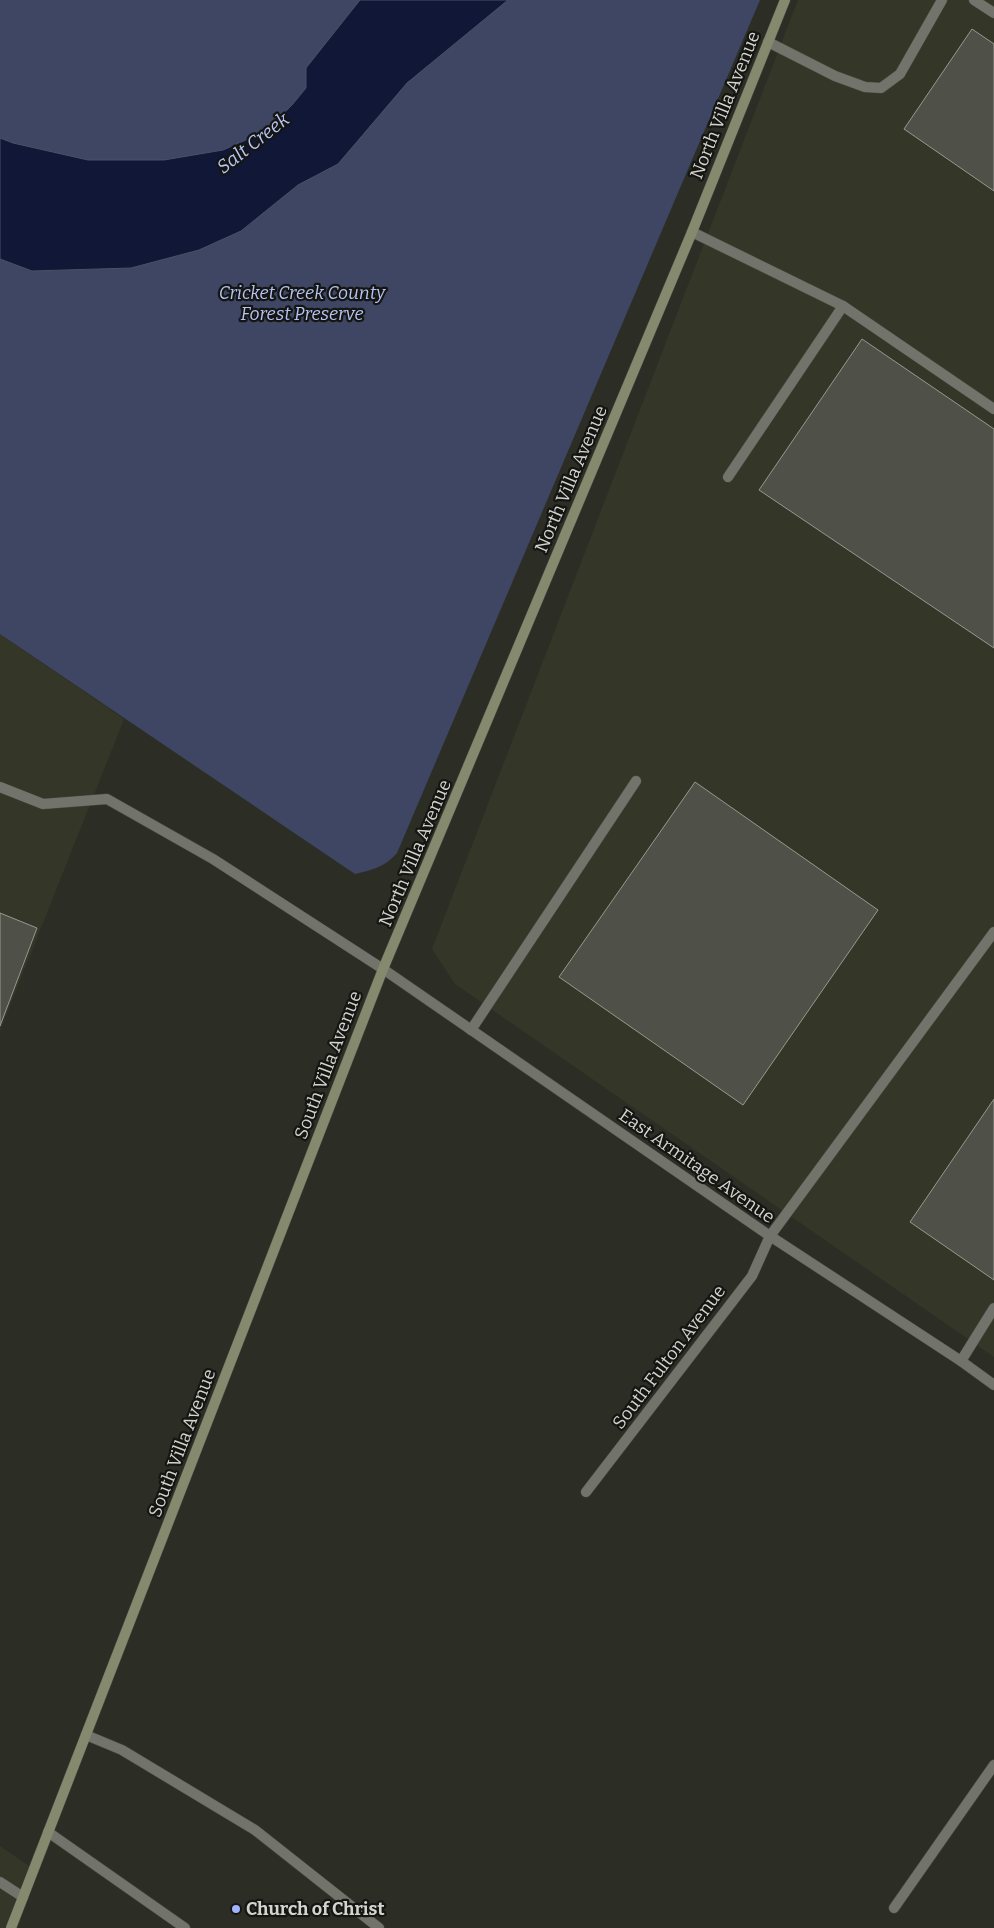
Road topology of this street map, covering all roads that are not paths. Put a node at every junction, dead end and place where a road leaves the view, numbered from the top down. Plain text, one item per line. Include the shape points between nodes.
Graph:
1 (785, 0) edge
2 (942, 0) edge
3 (974, 0) edge
4 (994, 13) edge
5 (768, 42) junction
6 (692, 232) junction
7 (843, 306) junction
8 (994, 409) edge
9 (728, 477) dead end
10 (636, 782) dead end
11 (0, 787) edge
12 (994, 932) edge
13 (383, 969) junction
14 (471, 1030) junction
15 (770, 1236) junction
16 (994, 1308) edge
17 (960, 1361) junction
18 (994, 1385) edge
19 (586, 1492) dead end
20 (86, 1735) junction
21 (994, 1765) edge
22 (48, 1832) junction
23 (0, 1882) edge
24 (23, 1897) junction
25 (894, 1908) dead end
26 (11, 1928) edge
27 (185, 1928) edge
28 (379, 1928) edge

1 - 5 main road, North Villa Avenue
2 - 5 street via 900,74 882,88 865,87 835,76
3 - 4 street
5 - 6 main road, North Villa Avenue
6 - 7 street
6 - 13 main road, North Villa Avenue
7 - 8 street
7 - 9 street
10 - 14 street
11 - 13 street, East Armitage Avenue via 43,804 107,799 213,859
12 - 15 street, South Fulton Avenue
13 - 14 street, East Armitage Avenue
13 - 20 main road, South Villa Avenue
14 - 15 street, East Armitage Avenue
15 - 17 street, East Armitage Avenue
15 - 19 street, South Fulton Avenue via 752,1276
16 - 17 street
17 - 18 street, East Armitage Avenue
20 - 22 main road, South Villa Avenue
20 - 28 street via 122,1750 255,1830
21 - 25 street
22 - 24 main road, South Villa Avenue
22 - 27 street
23 - 24 street
24 - 26 main road, South Villa Avenue

